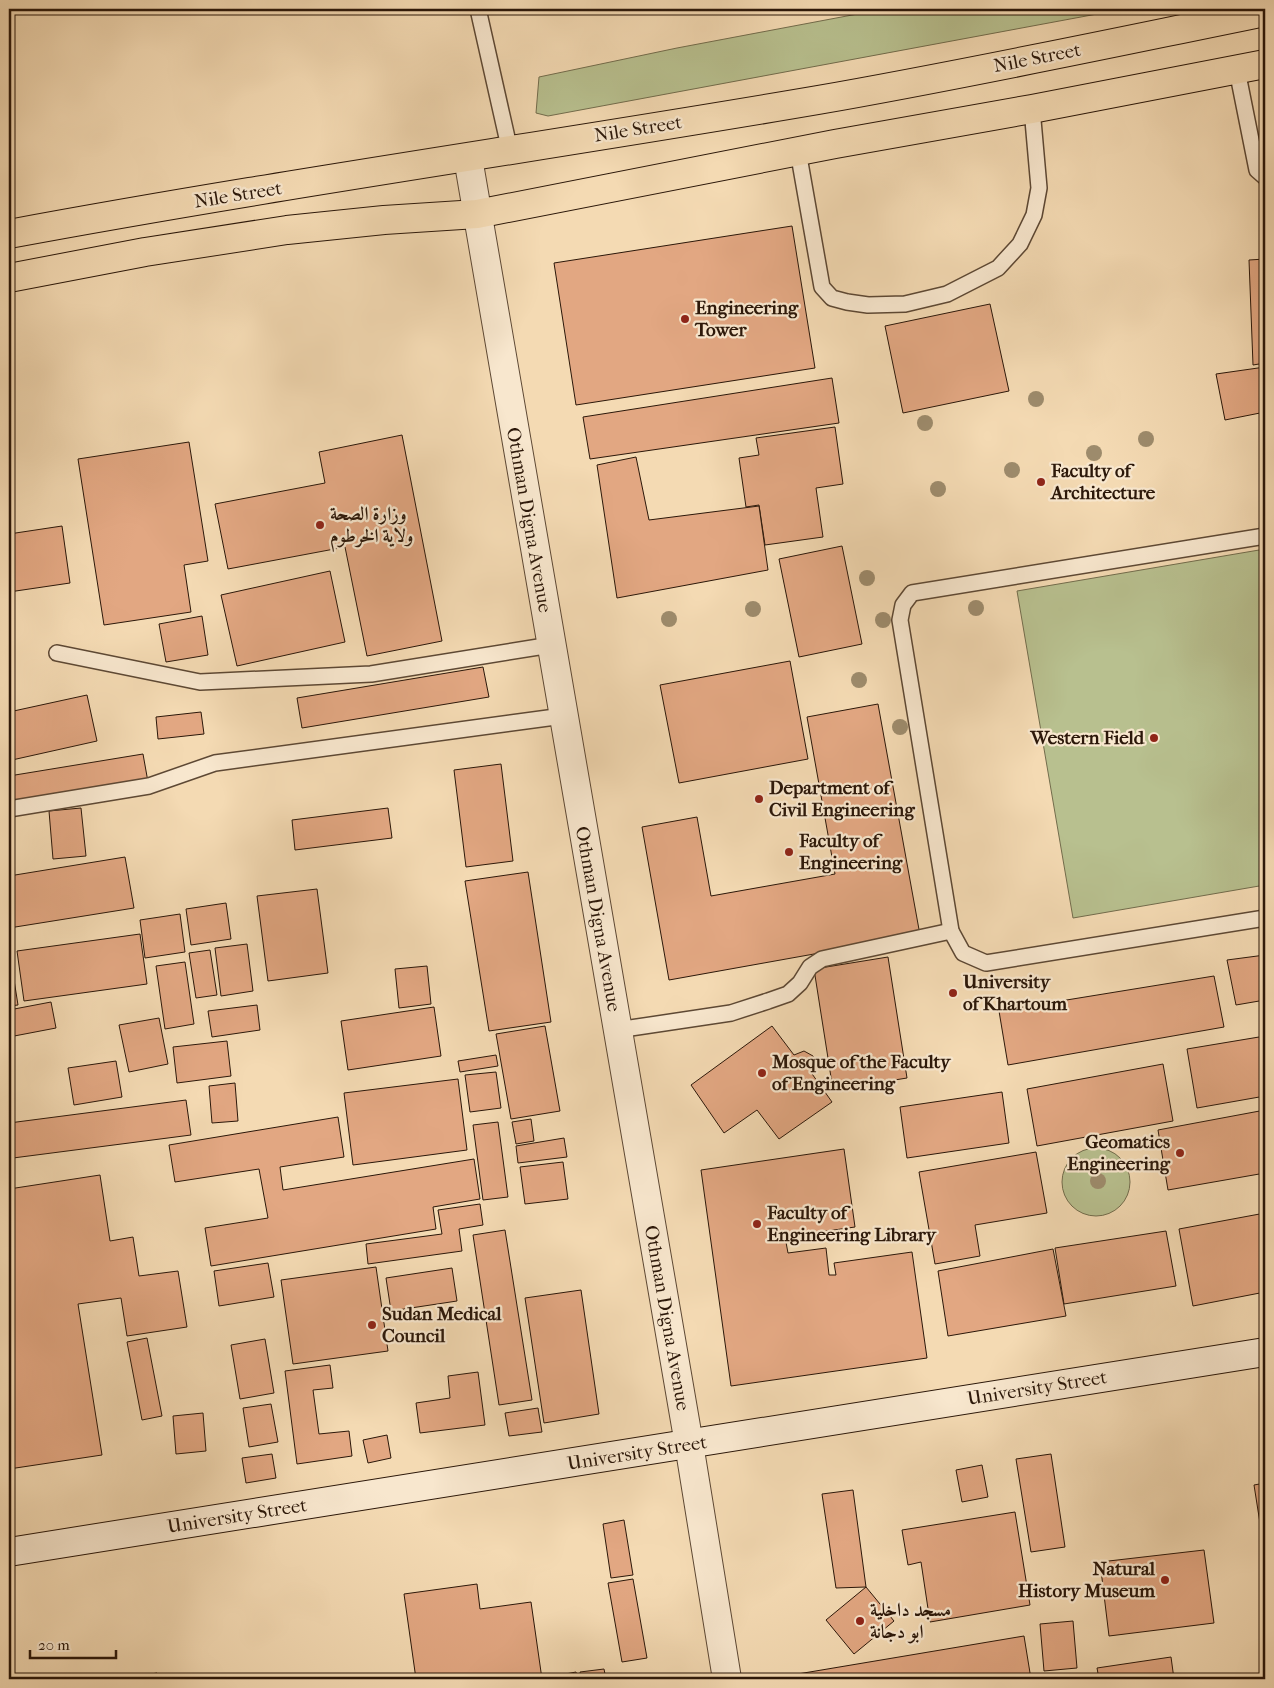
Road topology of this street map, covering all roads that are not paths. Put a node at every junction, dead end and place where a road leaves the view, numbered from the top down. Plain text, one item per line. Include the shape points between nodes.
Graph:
1 (478, 9) edge
2 (1265, 12) edge
3 (1265, 64) edge
4 (1237, 70) junction
5 (1032, 109) junction
6 (510, 151) junction
7 (798, 151) junction
8 (468, 158) junction
9 (1265, 177) edge
10 (477, 214) junction
11 (9, 234) edge
12 (9, 278) edge
13 (1265, 536) edge
14 (551, 645) junction
15 (57, 653) dead end
16 (563, 716) junction
17 (9, 809) edge
18 (1265, 918) edge
19 (951, 931) junction
20 (616, 1030) junction
21 (1265, 1352) edge
22 (689, 1444) junction
23 (9, 1552) edge
24 (727, 1679) edge

1 - 6 lane
2 - 6 main road, Nile Street via 821,99
3 - 4 main road
4 - 5 main road
4 - 9 lane via 1257,170
5 - 7 main road
5 - 7 lane via 1039,188 1034,215 1020,244 998,268 948,294 905,304 847,302 832,298 822,287
6 - 8 main road, Nile Street
7 - 10 main road
8 - 10 street, Othman Digna Avenue
8 - 11 main road, Nile Street
10 - 12 main road via 288,230 145,252
10 - 14 street, Othman Digna Avenue
13 - 19 lane via 912,594 902,605 900,620
14 - 15 lane via 371,674 200,682
14 - 16 street, Othman Digna Avenue
16 - 17 lane via 215,763 149,786
16 - 20 street, Othman Digna Avenue
18 - 19 lane via 986,963 963,953
19 - 20 lane via 822,959 810,967 788,994 731,1013
20 - 22 street, Othman Digna Avenue
21 - 22 street, University Street
22 - 23 street, University Street
22 - 24 street, Othman Digna Avenue

